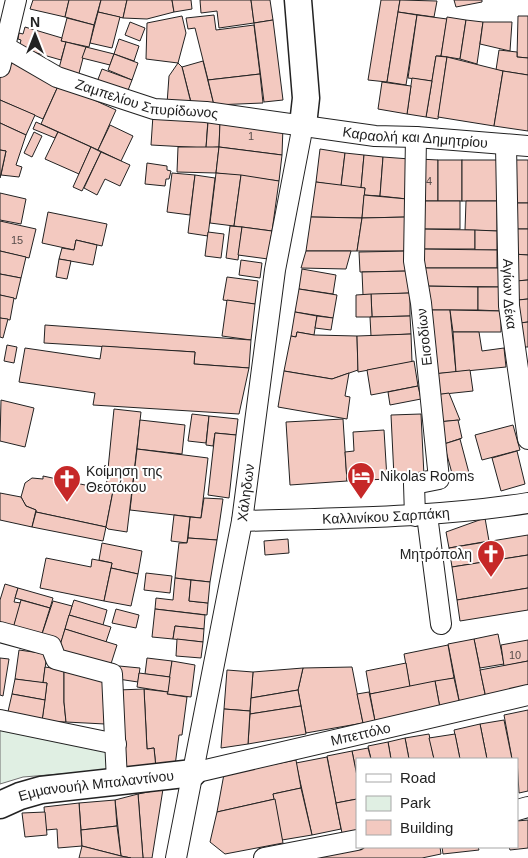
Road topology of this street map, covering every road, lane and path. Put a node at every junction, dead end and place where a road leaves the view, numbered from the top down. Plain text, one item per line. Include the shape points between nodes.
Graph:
1 (16, 0) edge
2 (298, 0) edge
3 (2, 44) edge
4 (0, 66) edge
5 (303, 125) junction
6 (416, 137) junction
7 (506, 146) junction
8 (528, 146) edge
9 (528, 439) edge
10 (528, 503) edge
11 (421, 516) junction
12 (242, 521) junction
13 (441, 624) dead end
14 (0, 632) edge
15 (528, 694) edge
16 (0, 720) edge
17 (116, 744) junction
18 (194, 774) junction
19 (117, 781) junction
20 (0, 805) edge
21 (356, 840) edge
22 (176, 858) edge
23 (264, 858) edge

1 - 3 street
2 - 5 street via 306,98
3 - 4 street
3 - 5 street, Ζαμπελίου Σπυρίδωνος via 57,77 154,109 206,112
5 - 6 street, Καραολή και Δημητρίου via 375,136
5 - 12 street, Χάληδων via 275,270
6 - 7 street, Καραολή και Δημητρίου
6 - 11 street, Εισοδίων via 414,261 439,479 414,484
7 - 8 street, Καραολή και Δημητρίου
7 - 9 street, Αγίων Δέκα via 509,306
10 - 11 street, Καλλινίκου Σαρπάκη
11 - 12 street, Καλλινίκου Σαρπάκη
11 - 13 street
12 - 18 street, Χάληδων
14 - 17 street via 51,646 56,659 112,674
15 - 18 street, Μπεττόλο
16 - 17 street
17 - 19 street
18 - 19 street, Εμμανουήλ Μπαλαντίνου
18 - 22 street, Χάληδων
19 - 20 street, Εμμανουήλ Μπαλαντίνου via 30,792
21 - 23 street

